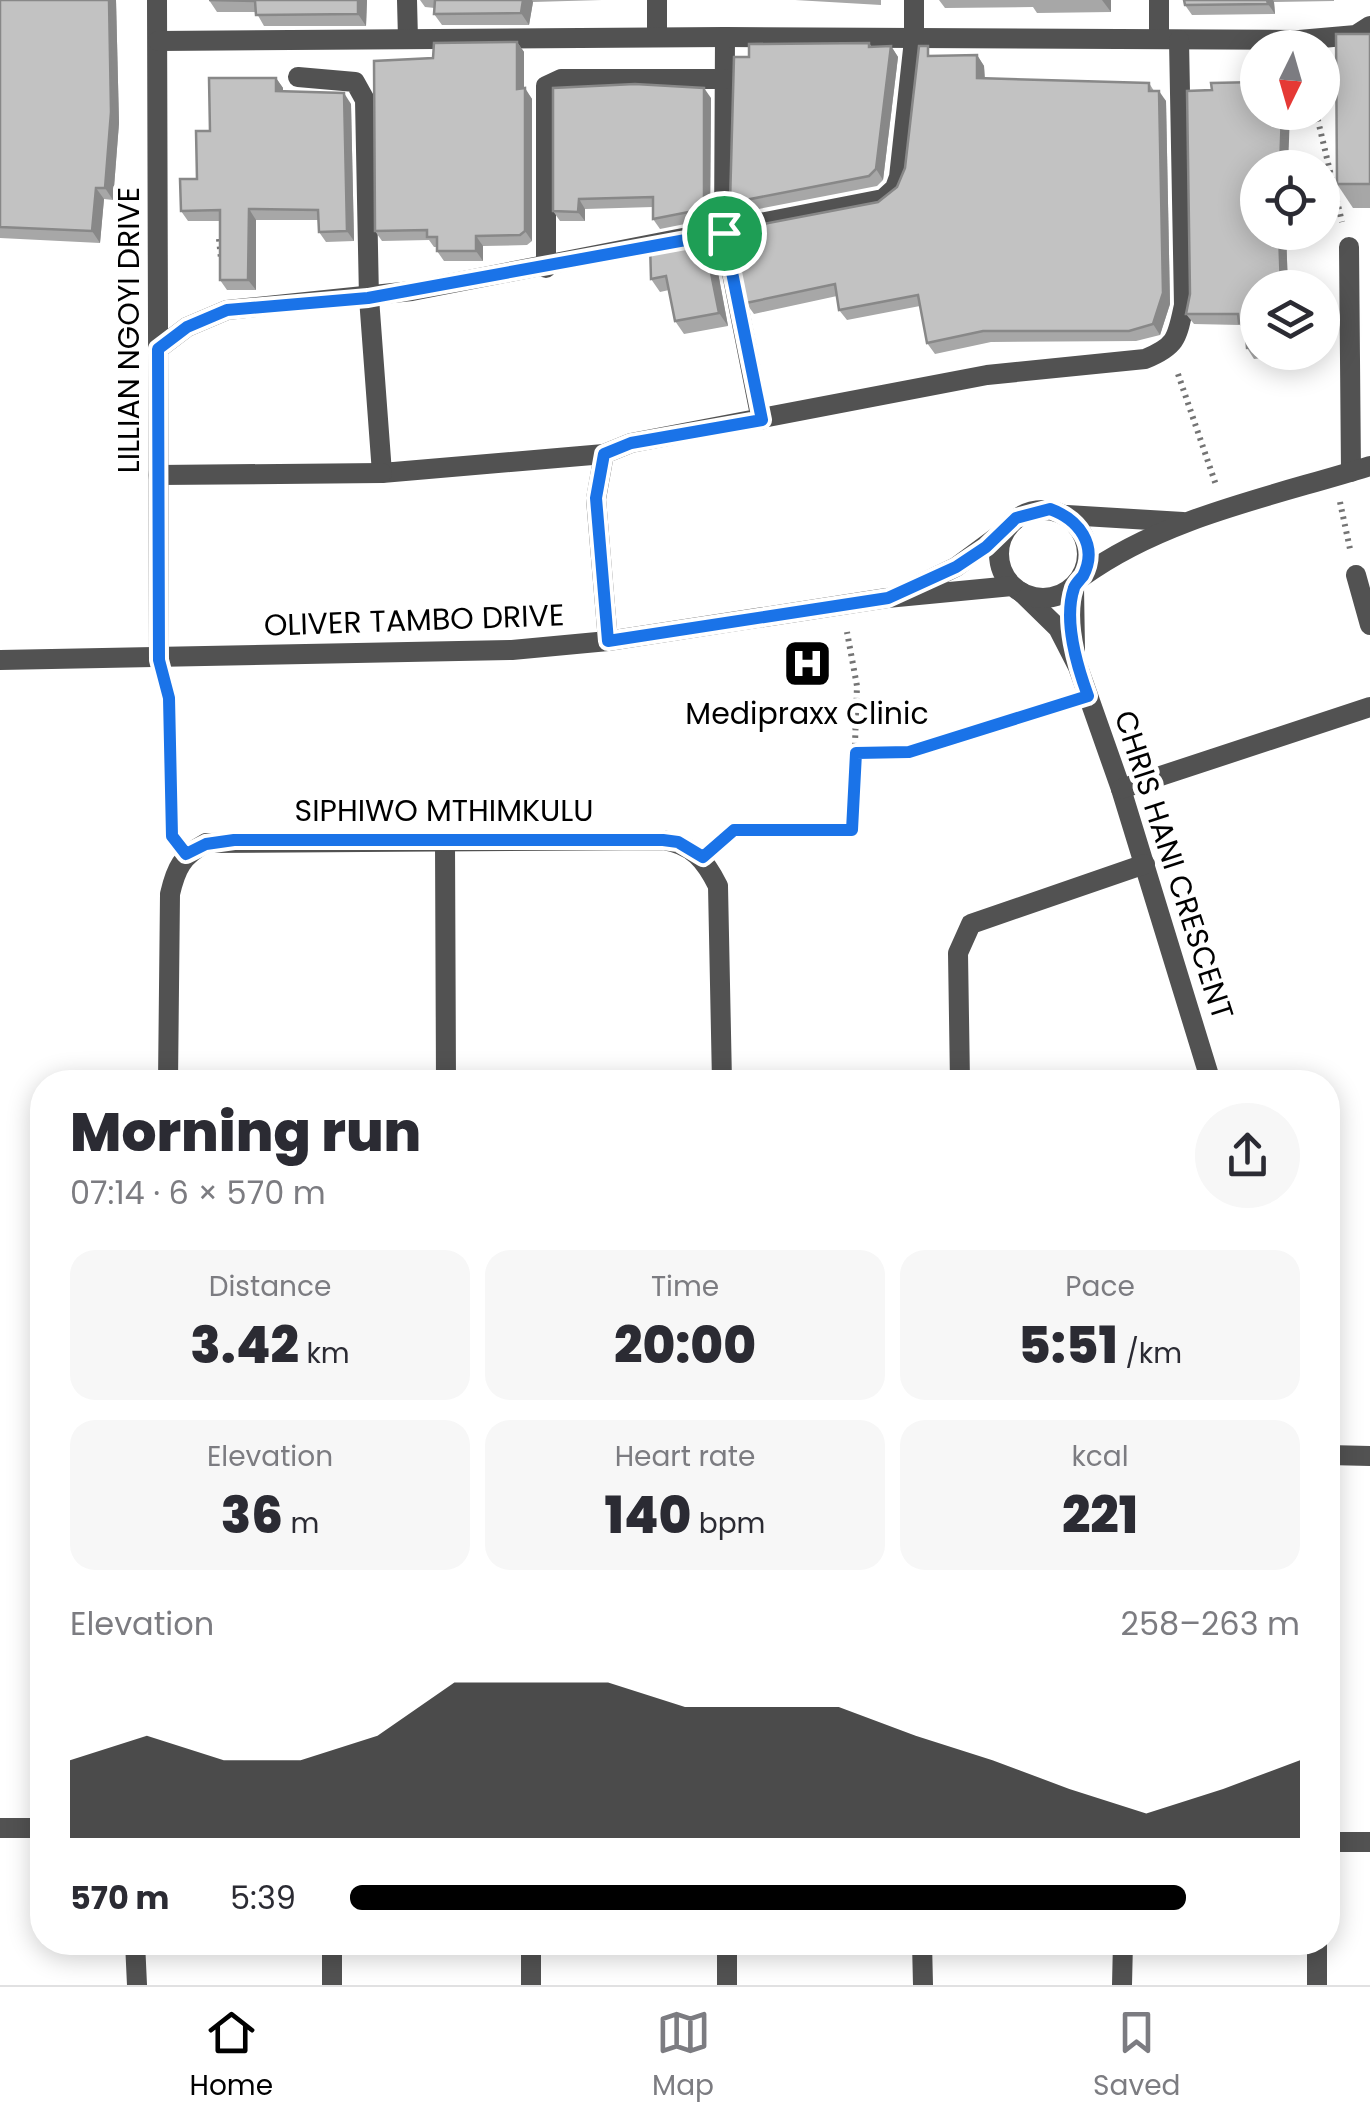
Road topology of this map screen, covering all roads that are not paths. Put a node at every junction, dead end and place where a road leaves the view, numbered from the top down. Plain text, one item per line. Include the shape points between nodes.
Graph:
1 (157, 0) edge
2 (407, 0) edge
3 (657, 0) edge
4 (914, 0) edge
5 (1159, 0) edge
6 (1370, 26) edge
7 (725, 37) junction
8 (657, 38) junction
9 (408, 40) junction
10 (914, 40) junction
11 (1169, 40) junction
12 (158, 42) junction
13 (298, 78) dead end
14 (724, 79) junction
15 (724, 233) junction
16 (1348, 248) road end
17 (546, 268) junction
18 (368, 298) junction
19 (158, 349) junction
20 (762, 420) junction
21 (604, 454) junction
22 (1352, 471) edge
23 (158, 474) junction
24 (382, 474) junction
25 (1066, 515) junction
26 (1190, 522) junction
27 (1004, 531) junction
28 (1356, 576) road end
29 (1078, 582) junction
30 (1016, 589) junction
31 (888, 598) junction
32 (1370, 625) edge
33 (608, 641) junction
34 (0, 660) edge
35 (159, 660) junction
36 (1078, 667) junction
37 (1370, 707) edge
38 (1121, 790) junction
39 (445, 842) junction
40 (1145, 864) junction
41 (168, 1070) edge
42 (446, 1070) edge
43 (722, 1070) edge
44 (960, 1070) edge
45 (1206, 1070) edge
46 (1340, 1455) edge
47 (1370, 1456) edge
48 (0, 1828) edge
49 (30, 1828) edge
50 (1340, 1842) edge
51 (1370, 1842) edge
52 (135, 1955) edge
53 (332, 1955) edge
54 (531, 1955) edge
55 (727, 1955) edge
56 (922, 1955) edge
57 (1123, 1955) edge
58 (1317, 1955) edge
59 (136, 1985) edge
60 (332, 1985) edge
61 (531, 1985) edge
62 (727, 1985) edge
63 (922, 1985) edge
64 (1122, 1985) edge
65 (1317, 1985) edge

1 - 12 street, LILLIAN NGOYI DRIVE
2 - 9 street
3 - 8 street
4 - 10 street
5 - 11 street
6 - 11 street via 1356,35 1298,40
7 - 8 street
7 - 10 street
7 - 14 street
8 - 9 street
9 - 12 street
10 - 11 street
10 - 15 street via 891,194
11 - 20 street via 1184,304 1169,350 1144,359 987,375
12 - 19 street, LILLIAN NGOYI DRIVE
13 - 18 street via 345,79 362,90
14 - 15 street
14 - 17 street via 560,78 546,86
15 - 17 street
15 - 20 street
16 - 22 street
17 - 18 street
18 - 19 street via 227,310
18 - 24 street
19 - 23 street, LILLIAN NGOYI DRIVE
20 - 21 street via 631,443
21 - 24 street
21 - 33 street via 596,498
22 - 26 street
23 - 24 street
23 - 35 street, LILLIAN NGOYI DRIVE
25 - 26 street
25 - 27 street via 1032,510
25 - 29 street via 1087,543
26 - 29 street via 1124,550
27 - 30 street via 1001,570
27 - 31 street, OLIVER TAMBO DRIVE via 956,567
28 - 32 street
29 - 30 street via 1057,596 1039,598
29 - 36 street, CHRIS HANI CRESCENT
30 - 31 street, OLIVER TAMBO DRIVE
30 - 36 street, CHRIS HANI CRESCENT via 1058,628
31 - 33 street, OLIVER TAMBO DRIVE
33 - 35 street, OLIVER TAMBO DRIVE
34 - 35 street, OLIVER TAMBO DRIVE
36 - 38 street, CHRIS HANI CRESCENT
37 - 38 street
38 - 40 street, CHRIS HANI CRESCENT
39 - 41 street, SIPHIWO MTHIMKULU via 234,840 186,854 175,871 168,922
39 - 42 street
39 - 43 street, SIPHIWO MTHIMKULU via 663,840 703,857 721,904
40 - 44 street via 970,924 958,953
40 - 45 street, CHRIS HANI CRESCENT
46 - 47 street
48 - 49 street
50 - 51 street
52 - 59 street
53 - 60 street
54 - 61 street
55 - 62 street
56 - 63 street
57 - 64 street
58 - 65 street

